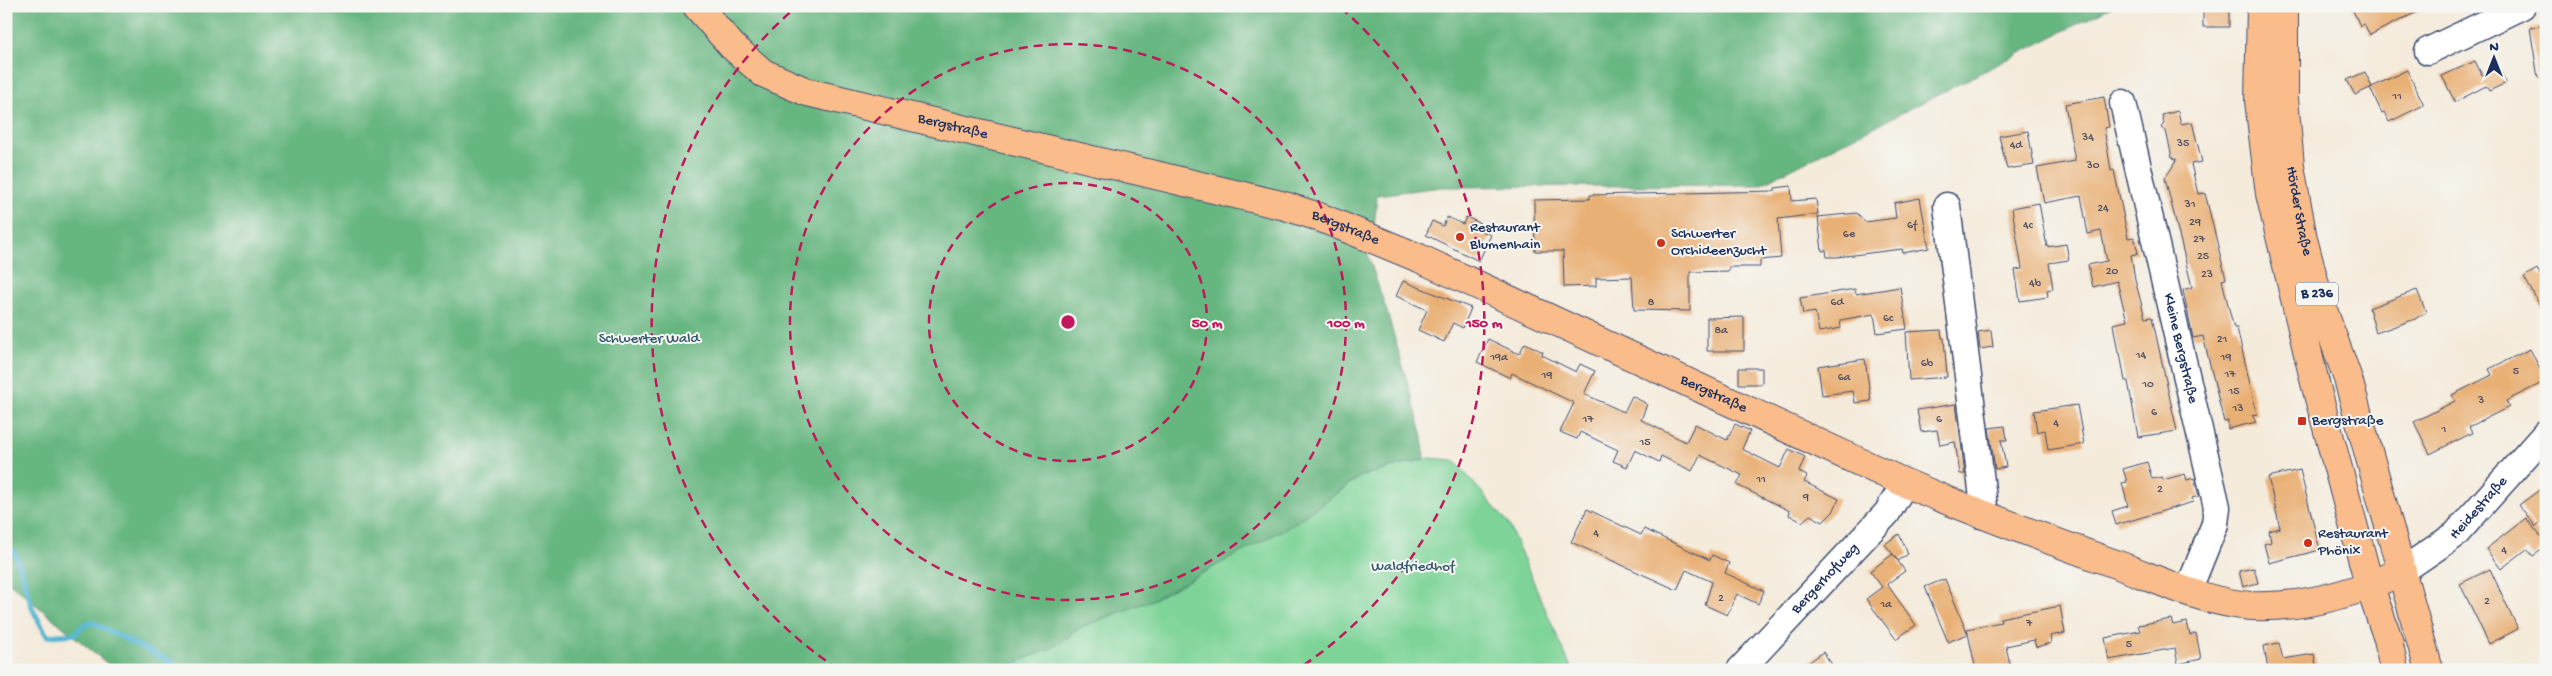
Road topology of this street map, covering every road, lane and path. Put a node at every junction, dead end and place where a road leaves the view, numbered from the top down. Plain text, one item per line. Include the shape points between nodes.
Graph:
1 (697, 6) edge
2 (2261, 6) edge
3 (2284, 6) edge
4 (2522, 6) edge
5 (2428, 50) dead end
6 (2123, 103) dead end
7 (1948, 206) dead end
8 (2546, 433) edge
9 (1905, 483) junction
10 (1981, 515) junction
11 (2402, 571) junction
12 (2370, 586) junction
13 (2188, 591) junction
14 (1740, 670) edge
15 (2394, 670) edge
16 (2429, 670) edge

1 - 9 main road, Bergstraße via 732,46 763,73 807,92 1319,217 1419,258
2 - 12 main road, Hörder Straße / B 236 via 2259,101 2270,194 2315,383
3 - 11 main road, Hörder Straße / B 236 via 2284,98 2290,166 2303,239 2318,296 2348,379
4 - 5 street
6 - 13 street, Kleine Bergstraße via 2217,507 2215,524
7 - 10 street via 1984,506
8 - 11 street, Heidestraße via 2455,535
9 - 10 main road, Bergstraße
9 - 14 street, Bergerhofweg via 1887,513
10 - 13 main road, Bergstraße
11 - 12 main road, Bergstraße
11 - 16 main road, Hörder Straße / B 236
12 - 13 main road, Bergstraße via 2309,601 2252,606 2221,602
12 - 15 main road, Hörder Straße / B 236 via 2388,639

